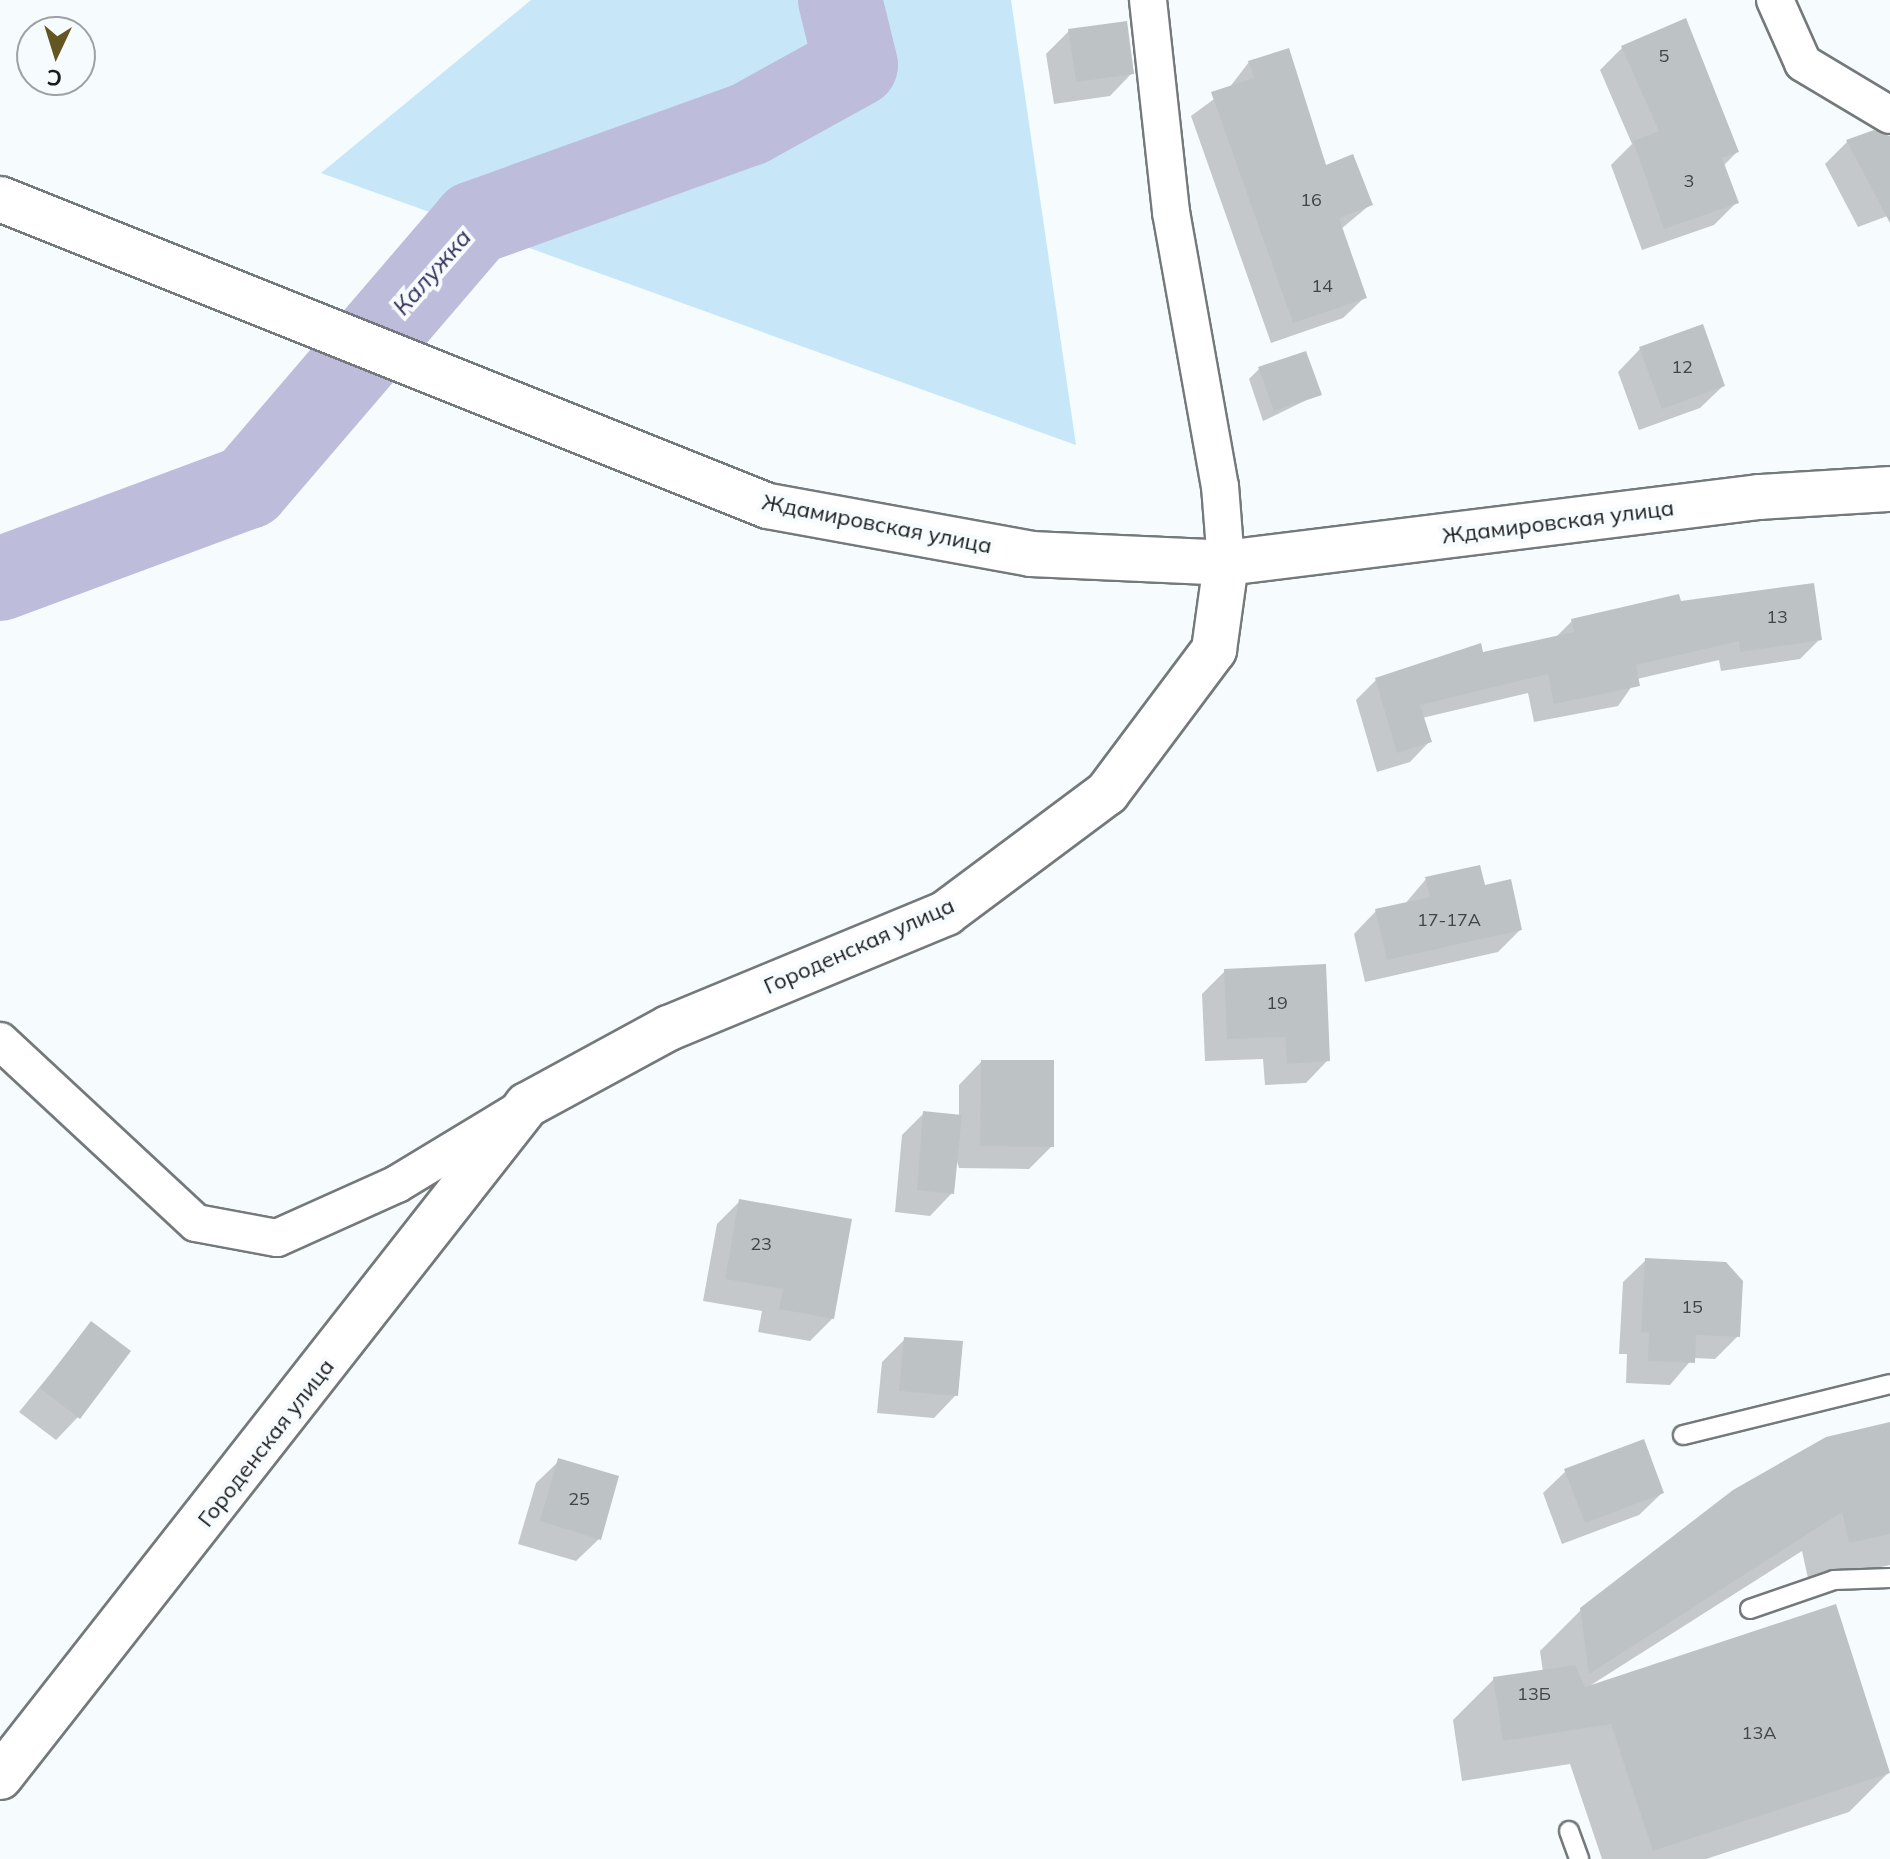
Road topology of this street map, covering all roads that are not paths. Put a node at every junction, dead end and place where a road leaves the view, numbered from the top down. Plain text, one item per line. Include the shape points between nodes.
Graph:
1 (1148, 0) edge
2 (1775, 0) edge
3 (1890, 115) edge
4 (0, 199) edge
5 (1890, 489) edge
6 (1226, 563) junction
7 (0, 1041) edge
8 (527, 1105) junction
9 (1890, 1384) edge
10 (1683, 1435) dead end
11 (1890, 1578) edge
12 (1750, 1609) dead end
13 (0, 1777) edge
14 (1569, 1831) dead end
15 (1579, 1859) edge

1 - 6 street via 1171,212 1220,486
2 - 3 street via 1803,63
4 - 6 main road, Ждамировская улица via 542,421 768,506 1031,554
5 - 6 main road, Ждамировская улица via 1759,497
6 - 8 main road, Городенская улица via 1214,650 1107,793 946,913 669,1028
7 - 8 street, Городенская улица via 196,1223 277,1238 397,1184
8 - 13 main road, Городенская улица
9 - 10 lane
11 - 12 lane via 1834,1580
14 - 15 lane

